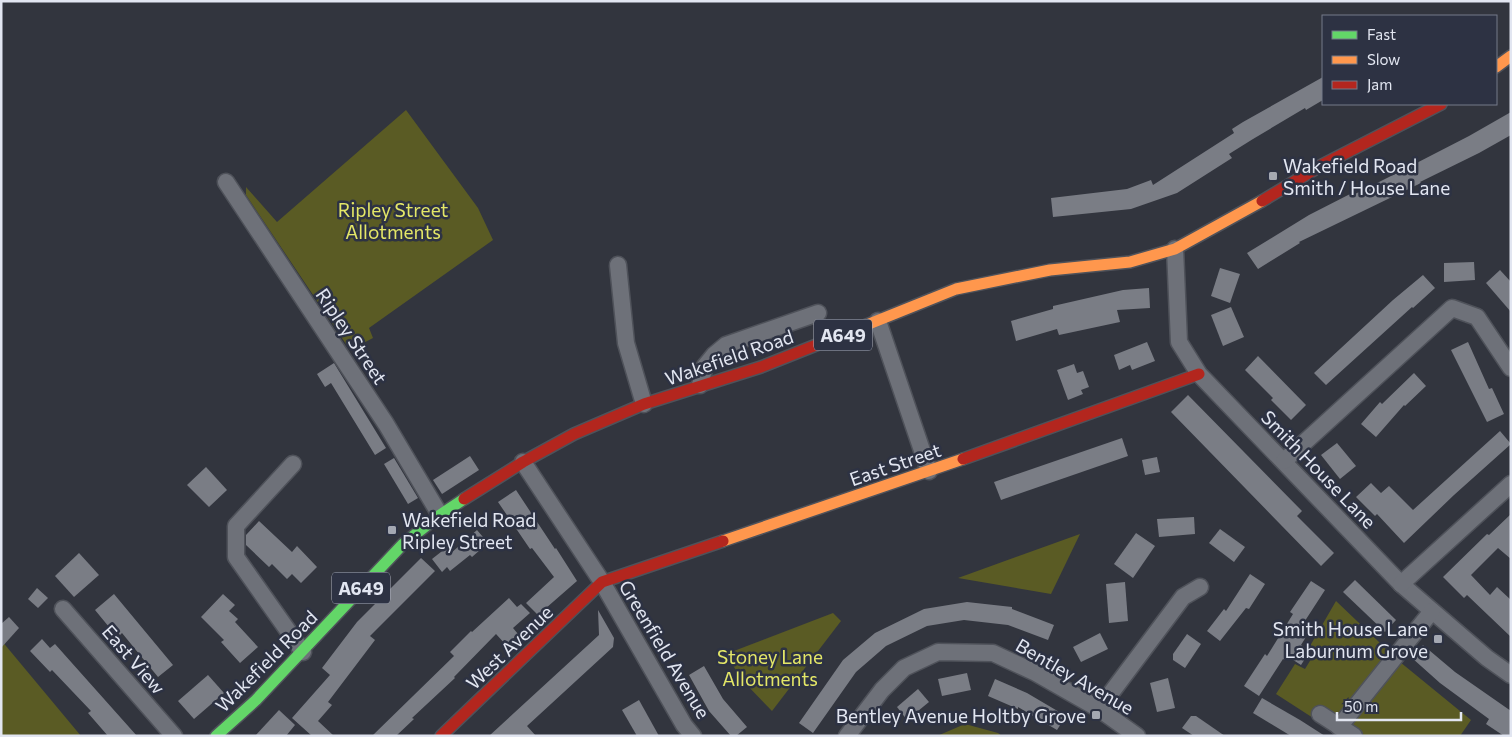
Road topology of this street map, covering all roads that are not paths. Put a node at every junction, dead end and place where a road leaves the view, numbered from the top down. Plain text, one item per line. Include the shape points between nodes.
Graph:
1 (1511, 56) edge
2 (1497, 66) edge
3 (1439, 105) edge
4 (226, 182) dead end
5 (1175, 249) junction
6 (618, 265) dead end
7 (818, 313) dead end
8 (878, 322) junction
9 (1511, 368) edge
10 (1198, 374) junction
11 (700, 385) junction
12 (644, 404) junction
13 (1284, 461) junction
14 (523, 462) junction
15 (293, 464) dead end
16 (929, 471) junction
17 (1511, 484) edge
18 (440, 515) junction
19 (602, 582) junction
20 (1401, 584) junction
21 (1200, 587) dead end
22 (63, 609) dead end
23 (1432, 610) junction
24 (303, 652) junction
25 (1511, 675) edge
26 (1098, 709) junction
27 (1320, 714) dead end
28 (1339, 727) junction
29 (1135, 735) edge
30 (174, 736) edge
31 (216, 736) edge
32 (440, 736) edge
33 (693, 736) edge
34 (847, 736) edge
35 (1354, 736) edge

1 - 2 main road
3 - 5 main road, Wakefield Road / A649 via 1322,165
4 - 18 street, Ripley Street via 386,424
5 - 8 main road, Wakefield Road / A649 via 1130,262 1050,270 956,289
5 - 10 street, Smith House Lane via 1179,342
6 - 12 street via 626,343
7 - 11 street via 726,344 705,366
8 - 11 main road, Wakefield Road / A649 via 761,367
8 - 16 street
9 - 13 street via 1477,317 1452,308
10 - 13 street, Smith House Lane
10 - 16 main road, East Street
11 - 12 main road, Wakefield Road / A649
12 - 14 main road, Wakefield Road / A649 via 574,434
13 - 20 street, Smith House Lane
14 - 18 main road, Wakefield Road / A649
14 - 19 street, Greenfield Avenue
15 - 24 street via 236,526 236,557
16 - 19 main road, East Street
17 - 20 street
18 - 24 main road, Wakefield Road / A649 via 402,544
19 - 32 main road, West Avenue
19 - 33 street, Greenfield Avenue
20 - 23 street, Smith House Lane
21 - 26 street via 1183,597
22 - 30 street, East View
23 - 25 street, Smith House Lane
23 - 28 street
24 - 31 main road, Wakefield Road / A649
26 - 29 street, Bentley Avenue
26 - 34 street, Bentley Avenue via 1036,673 993,653 938,652 904,668 882,690
27 - 28 street
28 - 35 street

